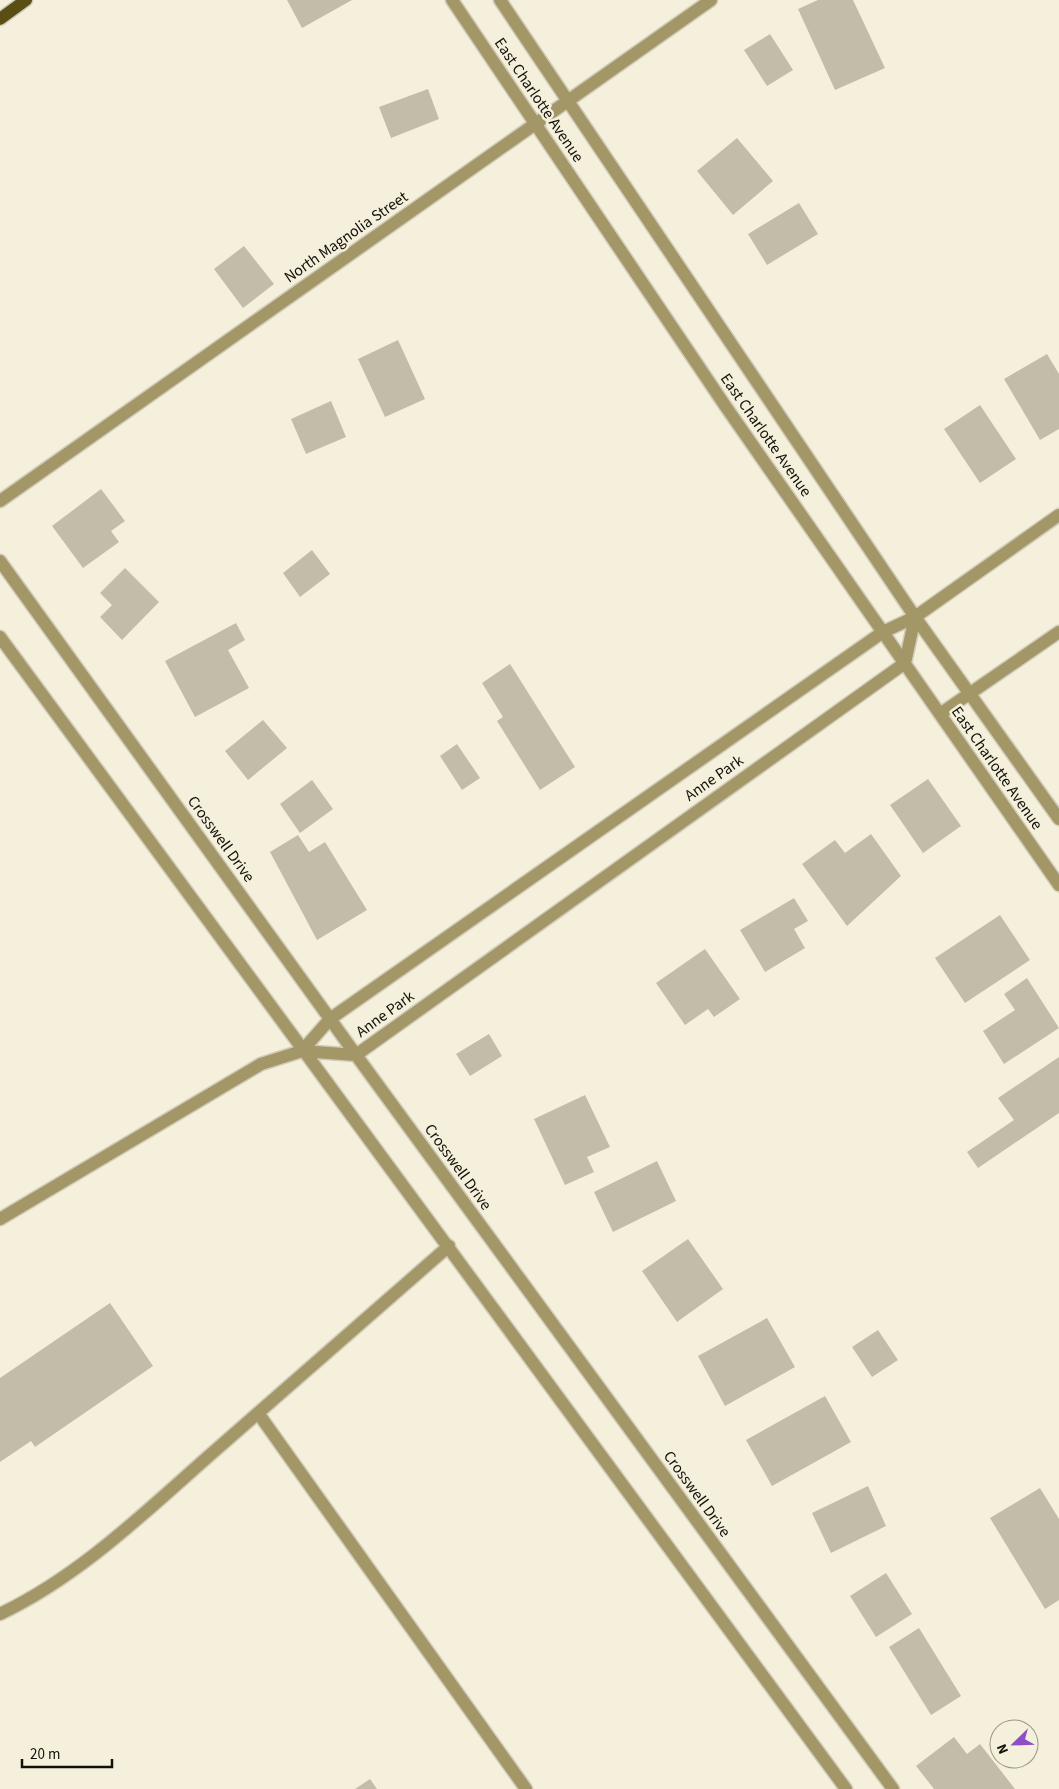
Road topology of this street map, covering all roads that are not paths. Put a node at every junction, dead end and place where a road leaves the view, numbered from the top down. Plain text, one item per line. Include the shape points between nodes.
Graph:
1 (26, 0) edge
2 (452, 0) edge
3 (500, 0) edge
4 (711, 0) edge
5 (0, 19) edge
6 (568, 101) junction
7 (535, 124) junction
8 (0, 501) edge
9 (1059, 515) edge
10 (0, 561) edge
11 (915, 617) junction
12 (883, 632) junction
13 (1059, 632) edge
14 (0, 638) edge
15 (905, 663) junction
16 (971, 694) junction
17 (940, 714) junction
18 (1059, 819) edge
19 (1059, 885) edge
20 (330, 1019) junction
21 (302, 1051) junction
22 (356, 1055) junction
23 (0, 1219) edge
24 (449, 1246) junction
25 (258, 1413) junction
26 (0, 1614) edge
27 (526, 1789) edge
28 (846, 1789) edge
29 (893, 1789) edge

1 - 5 main road
2 - 7 street, East Charlotte Avenue
3 - 6 street, East Charlotte Avenue
4 - 6 street, North Magnolia Street
6 - 7 street, North Magnolia Street
6 - 11 street, East Charlotte Avenue
7 - 8 street, North Magnolia Street
7 - 12 street, East Charlotte Avenue
9 - 11 street, Anne Park
10 - 20 street, Crosswell Drive
11 - 12 street, Anne Park
11 - 15 street
11 - 16 street, East Charlotte Avenue
12 - 15 street, East Charlotte Avenue
12 - 20 street, Anne Park
13 - 16 street
14 - 21 street
15 - 17 street, East Charlotte Avenue
15 - 22 street, Anne Park
16 - 17 street
16 - 18 street, East Charlotte Avenue
17 - 19 street, East Charlotte Avenue
20 - 21 street, Anne Park
20 - 22 street, Crosswell Drive
21 - 22 street, Anne Park
21 - 23 street via 261,1064
21 - 24 street
22 - 29 street, Crosswell Drive
24 - 25 street
24 - 28 street
25 - 26 street via 70,1573
25 - 27 street

